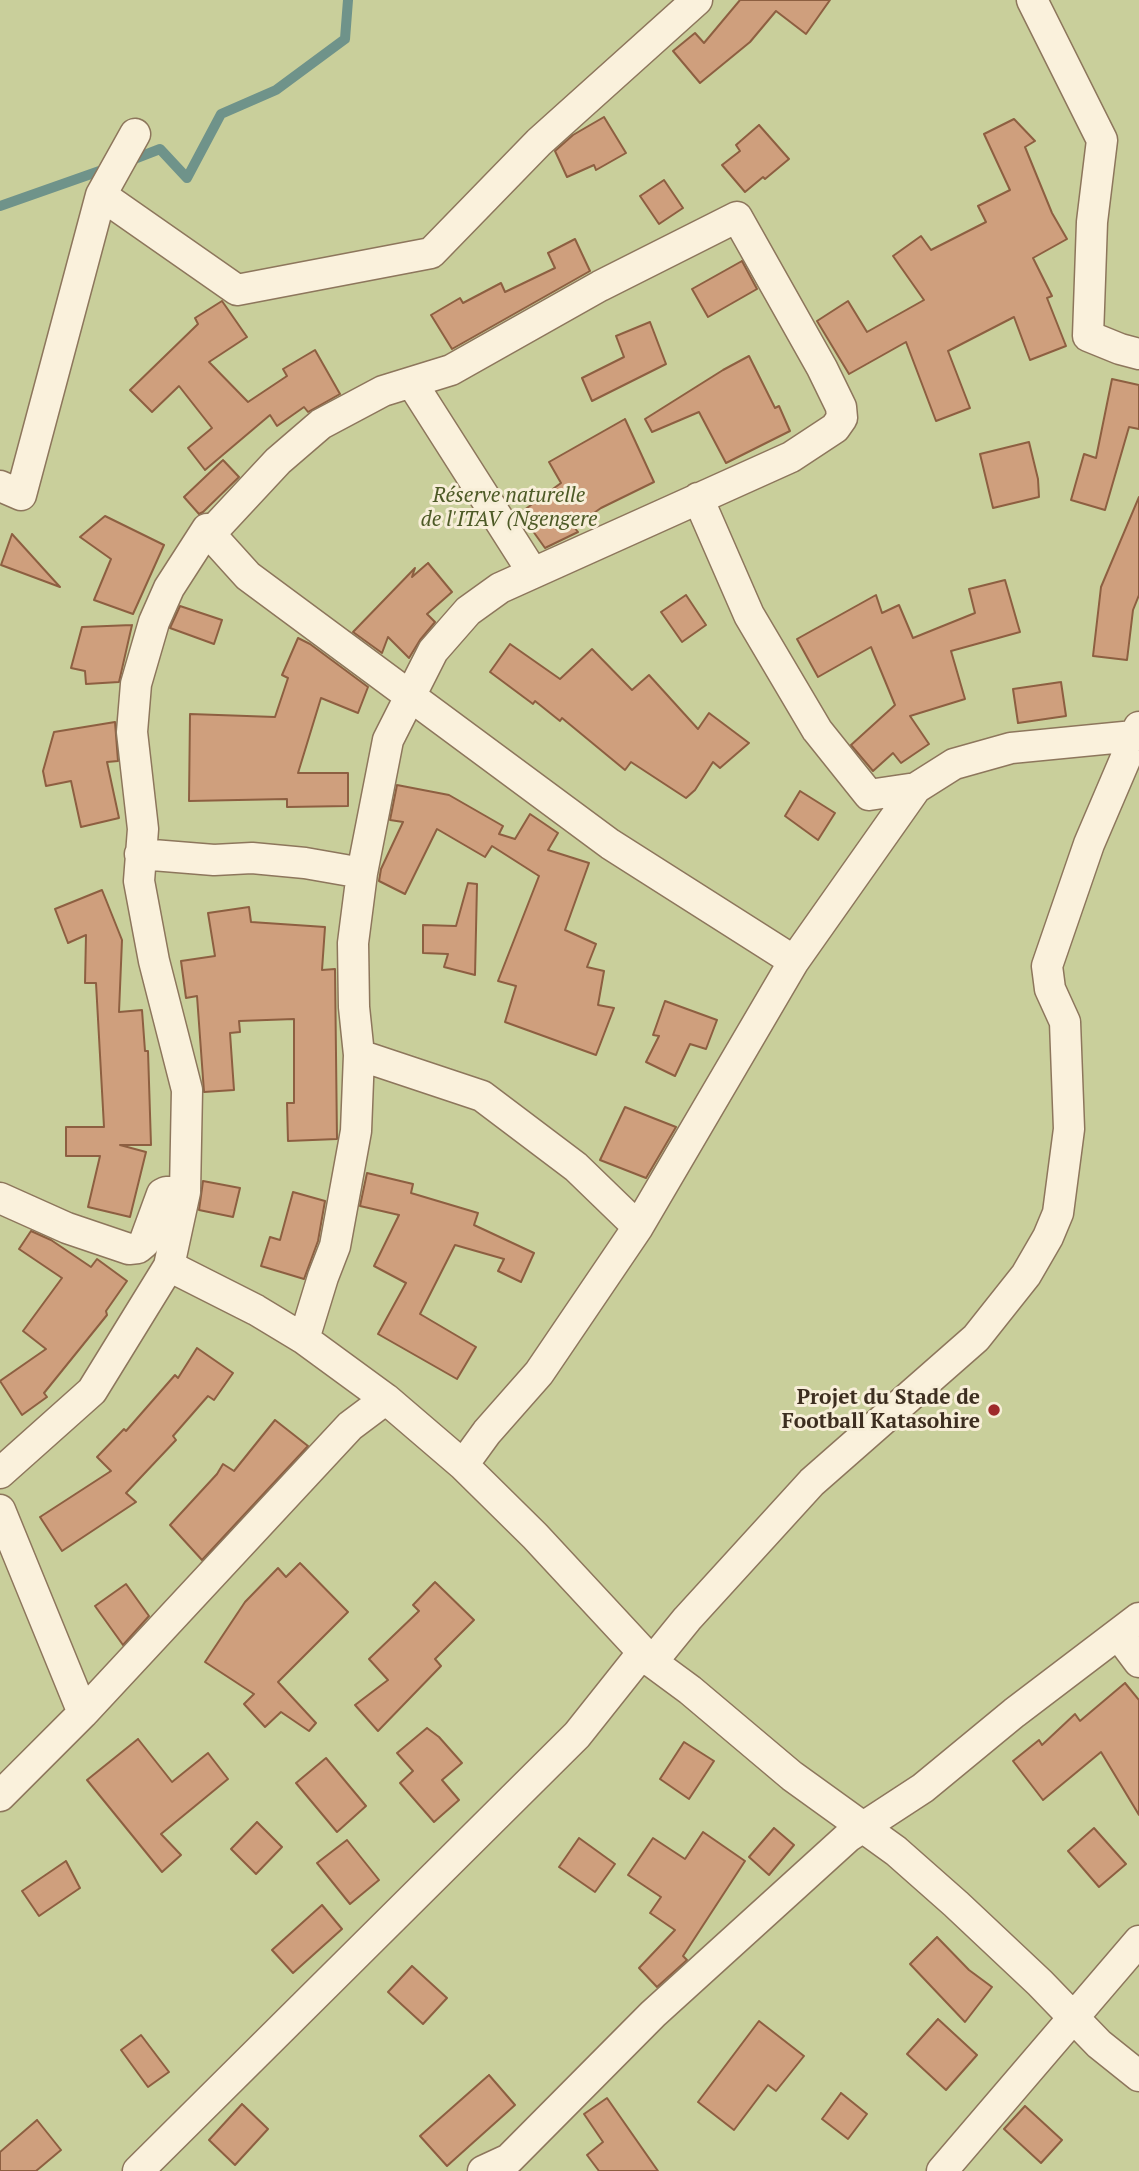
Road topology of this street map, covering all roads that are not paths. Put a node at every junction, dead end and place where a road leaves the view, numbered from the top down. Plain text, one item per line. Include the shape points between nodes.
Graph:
1 (697, 0) edge
2 (1032, 0) edge
3 (135, 134) dead end
4 (101, 195) junction
5 (1139, 354) edge
6 (412, 383) junction
7 (0, 486) edge
8 (698, 498) junction
9 (211, 534) junction
10 (533, 573) junction
11 (411, 695) junction
12 (1136, 731) edge
13 (916, 788) junction
14 (140, 853) junction
15 (362, 873) junction
16 (794, 961) junction
17 (359, 1055) junction
18 (185, 1192) junction
19 (0, 1198) edge
20 (638, 1227) junction
21 (169, 1266) junction
22 (304, 1339) junction
23 (386, 1399) junction
24 (463, 1465) junction
25 (0, 1473) edge
26 (0, 1510) edge
27 (1128, 1626) edge
28 (648, 1657) junction
29 (1139, 1662) edge
30 (83, 1713) junction
31 (0, 1796) edge
32 (864, 1827) junction
33 (1139, 1941) edge
34 (1073, 2018) junction
35 (1139, 2076) edge
36 (504, 2167) edge
37 (138, 2171) edge
38 (942, 2171) edge

1 - 4 street via 539,142 431,253 237,290
2 - 5 street via 1102,139 1092,222 1088,336
3 - 4 street
4 - 7 street via 21,495
6 - 8 street via 451,370 600,286 737,217 822,368 842,418 835,428 791,457
6 - 9 street via 374,395 321,424 278,461
6 - 10 street
8 - 10 street
8 - 13 street via 749,615 817,730 869,795
9 - 11 street via 248,576
9 - 14 street via 207,529 169,587 136,684 132,732 143,829
10 - 11 street via 500,588 468,611 433,651
11 - 15 street via 388,740
11 - 16 street via 610,844
12 - 13 street via 1012,748 954,764
12 - 28 street via 1089,844 1047,965 1050,989 1065,1022 1069,1129 1058,1213 1048,1237 1026,1275 976,1338 812,1482
13 - 16 street
14 - 15 street via 214,860 252,858
14 - 18 street via 139,881 154,961 187,1090
15 - 17 street via 353,943
16 - 20 street
17 - 20 street via 482,1096 576,1167
17 - 22 street via 356,1131 335,1246
18 - 19 street via 162,1194 144,1243 129,1249
18 - 21 street
20 - 24 street via 539,1373
21 - 22 street
21 - 25 street via 93,1391
22 - 23 street
23 - 24 street
23 - 30 street via 350,1426
24 - 28 street
26 - 30 street
27 - 29 street
27 - 32 street via 923,1788
28 - 32 street via 792,1776
28 - 37 street via 577,1735
30 - 31 street
32 - 34 street via 956,1903
32 - 36 street via 653,2014
33 - 34 street
34 - 35 street
34 - 38 street

